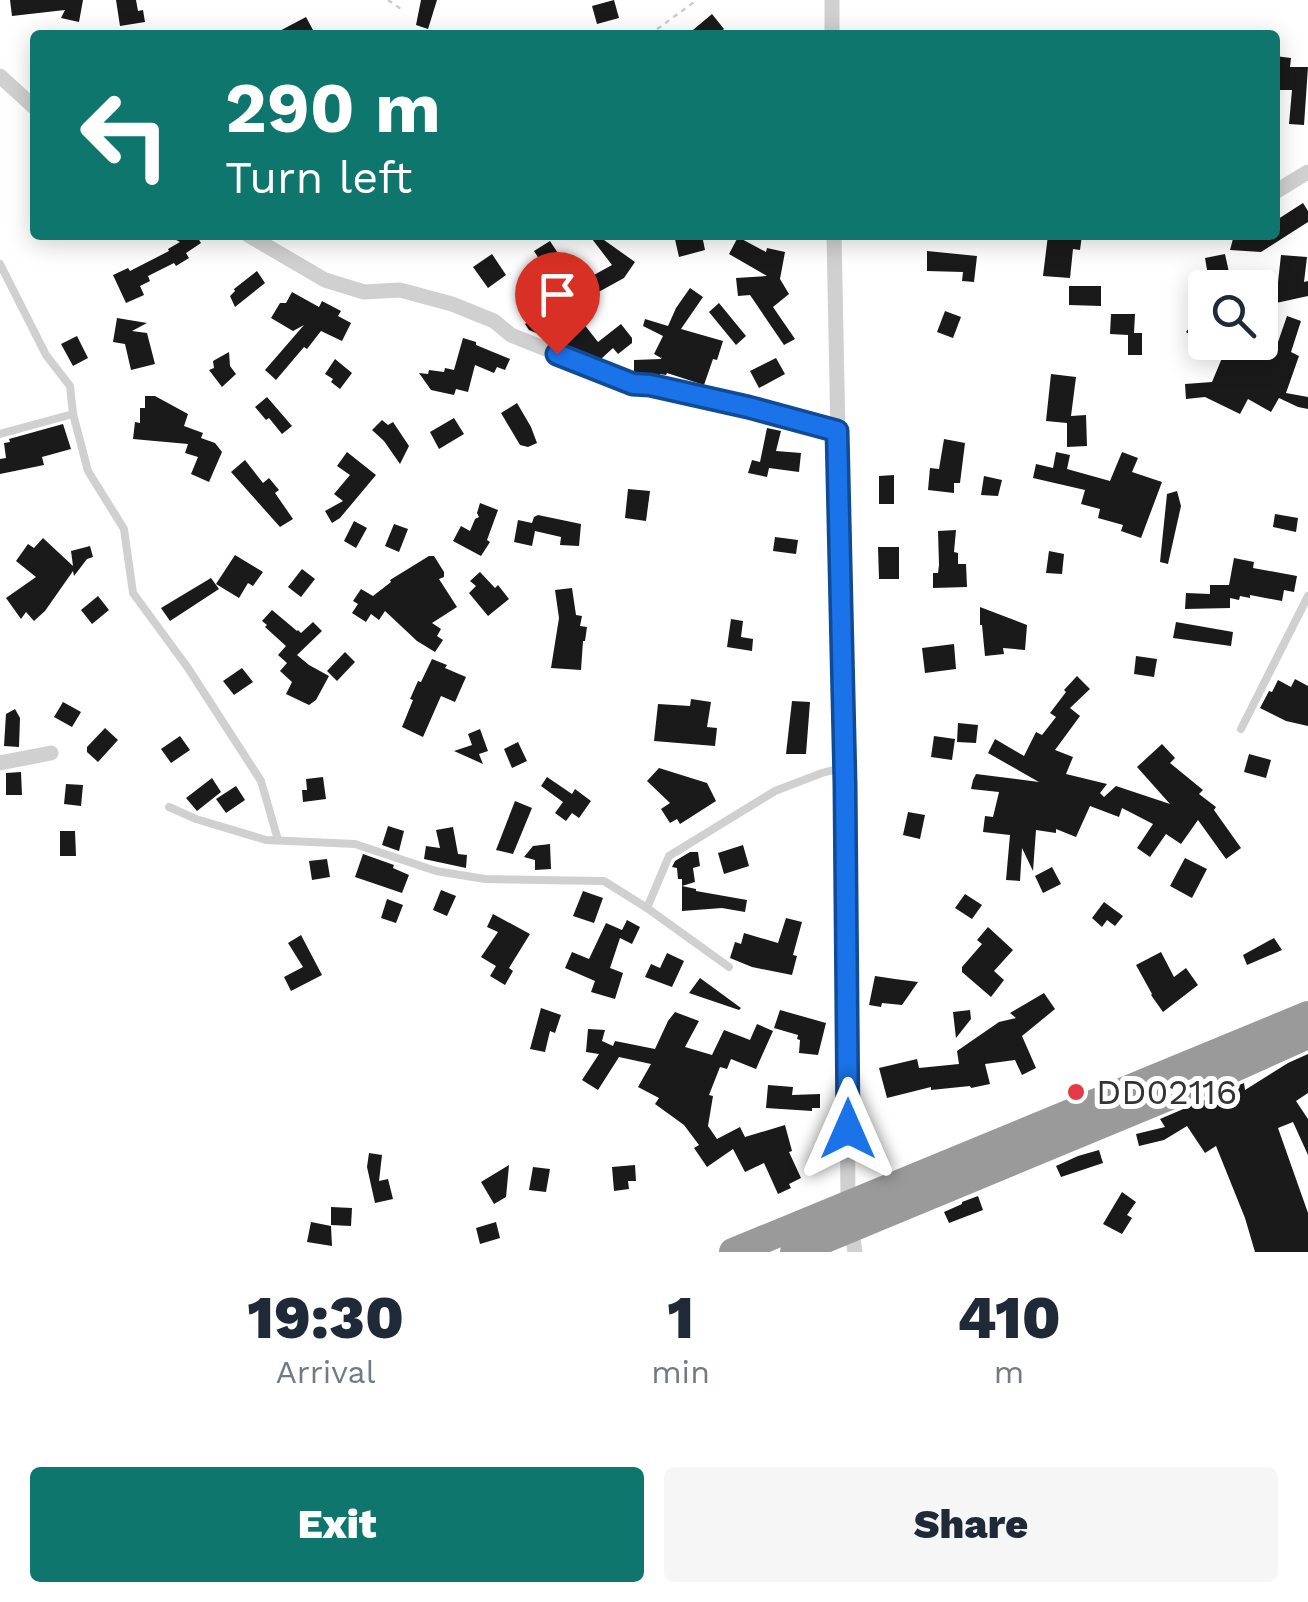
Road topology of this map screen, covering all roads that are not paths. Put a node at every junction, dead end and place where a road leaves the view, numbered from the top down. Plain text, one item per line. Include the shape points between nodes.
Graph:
1 (832, 0) edge
2 (832, 30) edge
3 (0, 76) edge
4 (30, 103) edge
5 (1308, 172) edge
6 (1280, 189) edge
7 (257, 240) edge
8 (834, 240) edge
9 (0, 264) edge
10 (73, 414) junction
11 (837, 431) junction
12 (0, 434) edge
13 (1308, 596) edge
14 (1242, 730) dead end
15 (51, 754) dead end
16 (0, 763) edge
17 (844, 767) junction
18 (169, 807) dead end
19 (278, 840) junction
20 (647, 908) junction
21 (729, 967) dead end
22 (1308, 1015) edge
23 (1308, 1035) edge
24 (851, 1229) edge
25 (733, 1252) edge
26 (794, 1252) edge

1 - 2 street
3 - 4 street
5 - 6 street
7 - 11 street via 326,280 452,304 633,384
8 - 11 street
9 - 10 lane via 46,355 70,386
10 - 12 lane
10 - 19 lane via 88,471 124,529 133,593 261,781
11 - 17 street
13 - 14 lane
15 - 16 street
17 - 20 lane via 774,792 669,856
17 - 24 street
18 - 19 lane
19 - 20 lane via 355,844 436,872 485,879 604,881
20 - 21 lane
22 - 24 highway
23 - 24 highway
24 - 25 highway
24 - 26 highway

